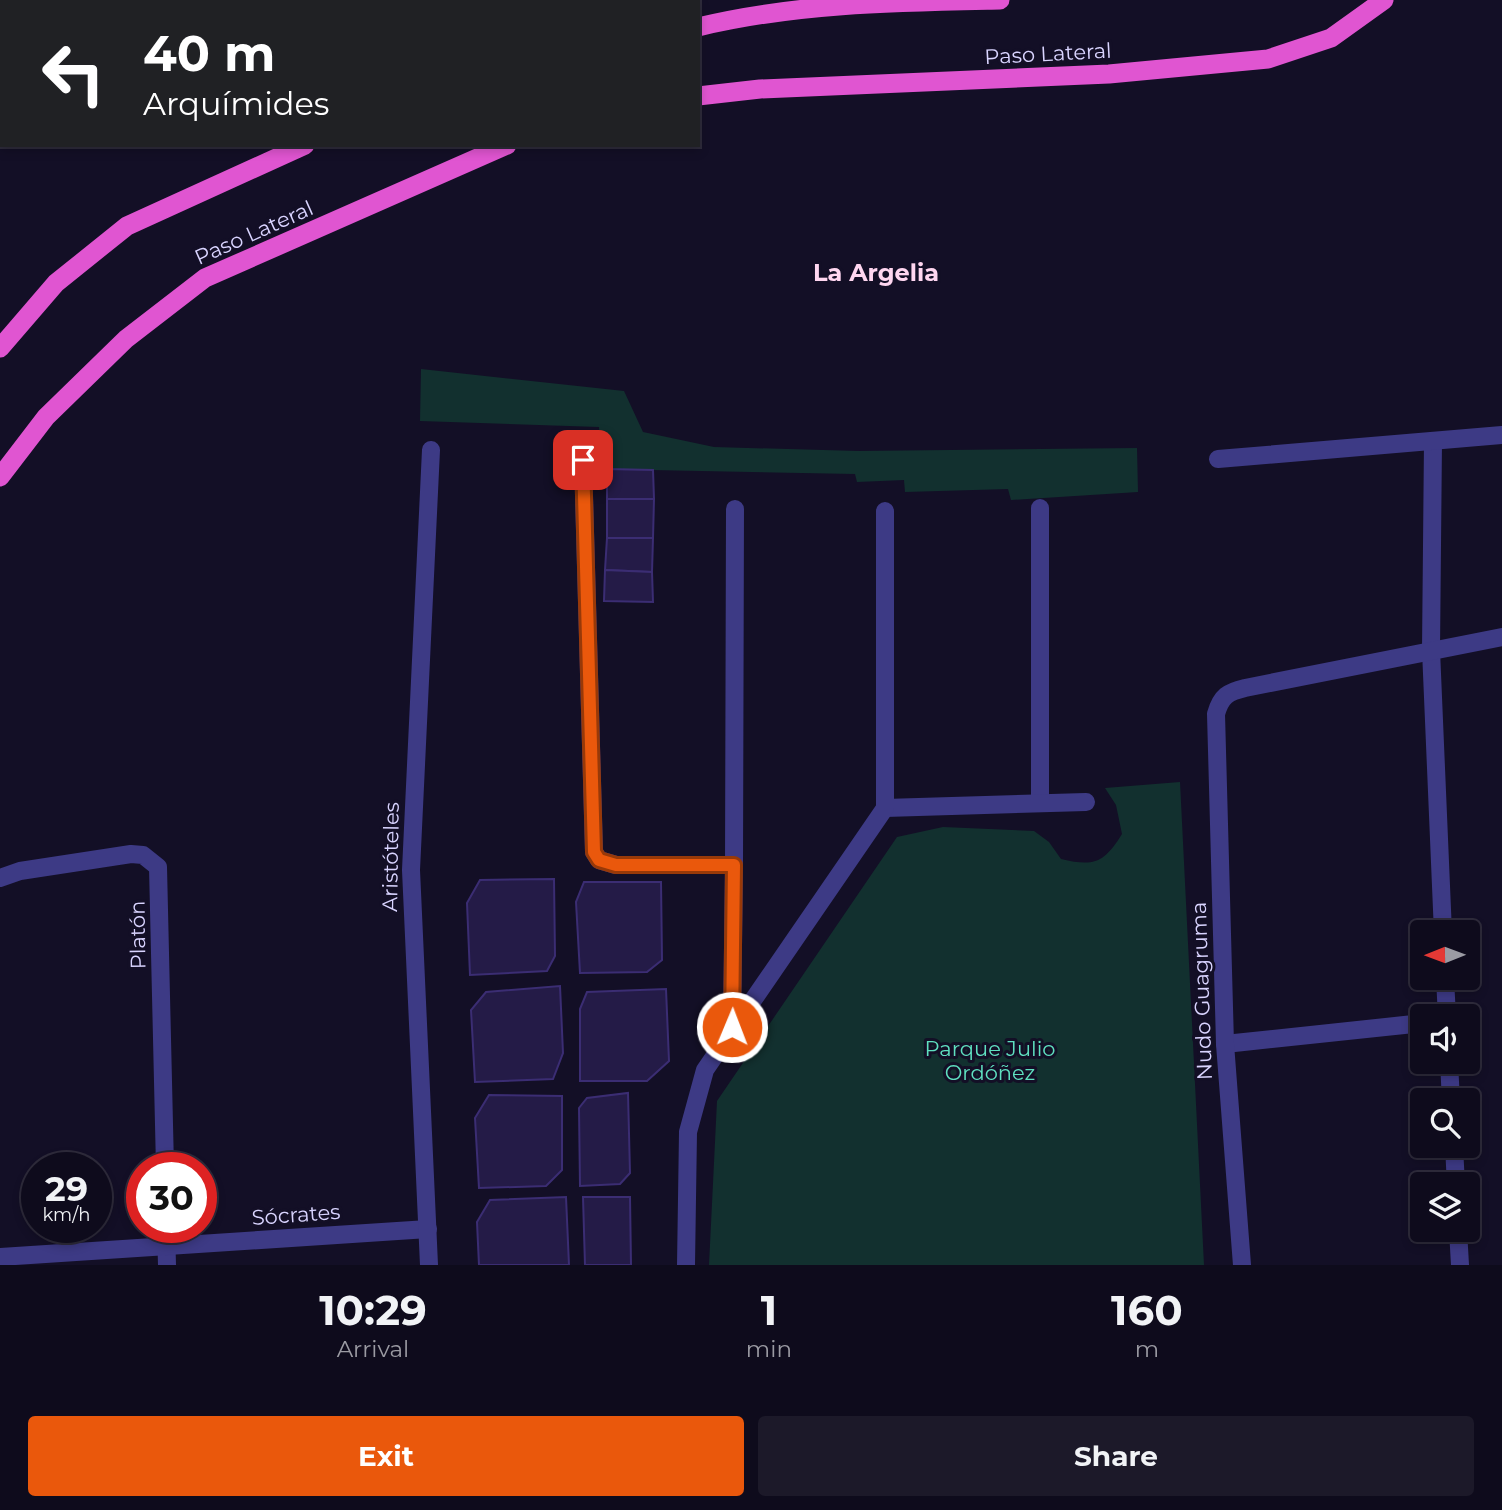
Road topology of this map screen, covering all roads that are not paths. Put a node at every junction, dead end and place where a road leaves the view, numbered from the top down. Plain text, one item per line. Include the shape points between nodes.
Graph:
1 (1000, 0) edge
2 (1384, 0) edge
3 (700, 26) edge
4 (700, 96) edge
5 (300, 147) edge
6 (502, 147) edge
7 (0, 348) edge
8 (1502, 435) edge
9 (1433, 441) junction
10 (431, 450) dead end
11 (1217, 459) dead end
12 (583, 460) dead end
13 (0, 477) edge
14 (1040, 508) dead end
15 (735, 509) dead end
16 (885, 511) dead end
17 (1502, 637) edge
18 (1431, 650) junction
19 (1040, 802) junction
20 (1086, 802) dead end
21 (885, 808) junction
22 (734, 865) junction
23 (0, 878) edge
24 (1442, 920) edge
25 (1410, 1024) edge
26 (732, 1027) junction
27 (1225, 1044) junction
28 (165, 1152) edge
29 (428, 1229) junction
30 (1459, 1242) edge
31 (167, 1243) edge
32 (167, 1246) junction
33 (0, 1257) edge
34 (167, 1265) edge
35 (429, 1265) edge
36 (686, 1265) edge
37 (1242, 1265) edge
38 (1460, 1265) edge

1 - 3 highway via 879,2 746,15
2 - 4 highway, Paso Lateral via 1331,38 1268,59 1109,74 760,89
5 - 7 highway via 127,226 57,283
6 - 13 highway, Paso Lateral via 205,278 125,340 46,417
8 - 9 street
9 - 11 street
9 - 18 street
10 - 29 street, Aristóteles via 411,870
12 - 22 street via 592,843 599,860 606,864
14 - 19 street
15 - 22 street
16 - 21 street
17 - 18 street
18 - 24 street
18 - 27 street, Nudo Guagruma via 1228,692 1219,701
19 - 20 street
19 - 21 street
21 - 26 street
22 - 26 street
23 - 28 street, Platón via 131,854 143,855 158,867
25 - 27 street
26 - 36 street via 705,1070 688,1132
27 - 37 street, Nudo Guagruma
29 - 32 street, Sócrates
29 - 35 street, Aristóteles
30 - 38 street
31 - 32 street
32 - 33 street, Sócrates
32 - 34 street

